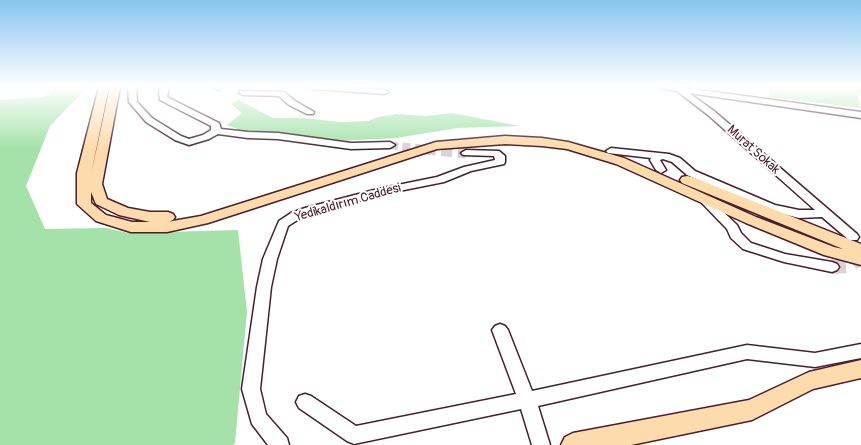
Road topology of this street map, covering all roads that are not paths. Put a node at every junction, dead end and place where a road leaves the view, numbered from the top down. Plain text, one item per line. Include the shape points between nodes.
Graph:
1 (99, 108) edge
2 (111, 108) edge
3 (137, 108) edge
4 (181, 108) edge
5 (302, 108) edge
6 (704, 108) edge
7 (809, 108) edge
8 (310, 112) dead end
9 (861, 115) edge
10 (216, 131) junction
11 (390, 145) tunnel mouth
12 (611, 151) junction
13 (466, 153) tunnel mouth
14 (657, 156) junction
15 (661, 170) junction
16 (704, 199) junction
17 (824, 213) junction
18 (751, 220) junction
19 (733, 228) junction
20 (853, 238) dead end
21 (861, 250) edge
22 (861, 258) edge
23 (832, 267) tunnel mouth
24 (500, 330) dead end
25 (861, 351) edge
26 (861, 369) edge
27 (527, 400) junction
28 (304, 402) dead end
29 (280, 445) edge
30 (541, 445) edge
31 (573, 445) edge

1 - 16 main road via 84,173 84,204 101,218 131,228 203,220 436,146 485,141 542,142 589,151 620,161
2 - 12 main road via 95,184 101,201 124,212 150,217 184,215 229,204 420,144 458,137 488,134 543,135
3 - 10 street via 149,120 189,142
4 - 10 street via 216,125
5 - 8 street
6 - 17 street, Murat Sokak
7 - 9 street
10 - 11 street via 351,146
12 - 14 street
12 - 15 main road
13 - 29 street, Yedikaldırım Caddesi via 496,153 500,156 500,162 468,169 440,180 378,192 309,211 283,224 270,259 250,389 258,418
14 - 15 street via 654,160
14 - 17 street via 676,160 691,173 772,208 799,214
15 - 21 main road
16 - 18 main road
16 - 19 street
17 - 20 street, Murat Sokak
18 - 19 street
18 - 22 main road via 830,251
19 - 23 street via 735,235 747,246 784,258
24 - 27 street
25 - 27 street via 815,360 747,352
26 - 31 main road via 808,381 752,410
27 - 28 street via 354,435
27 - 30 street

